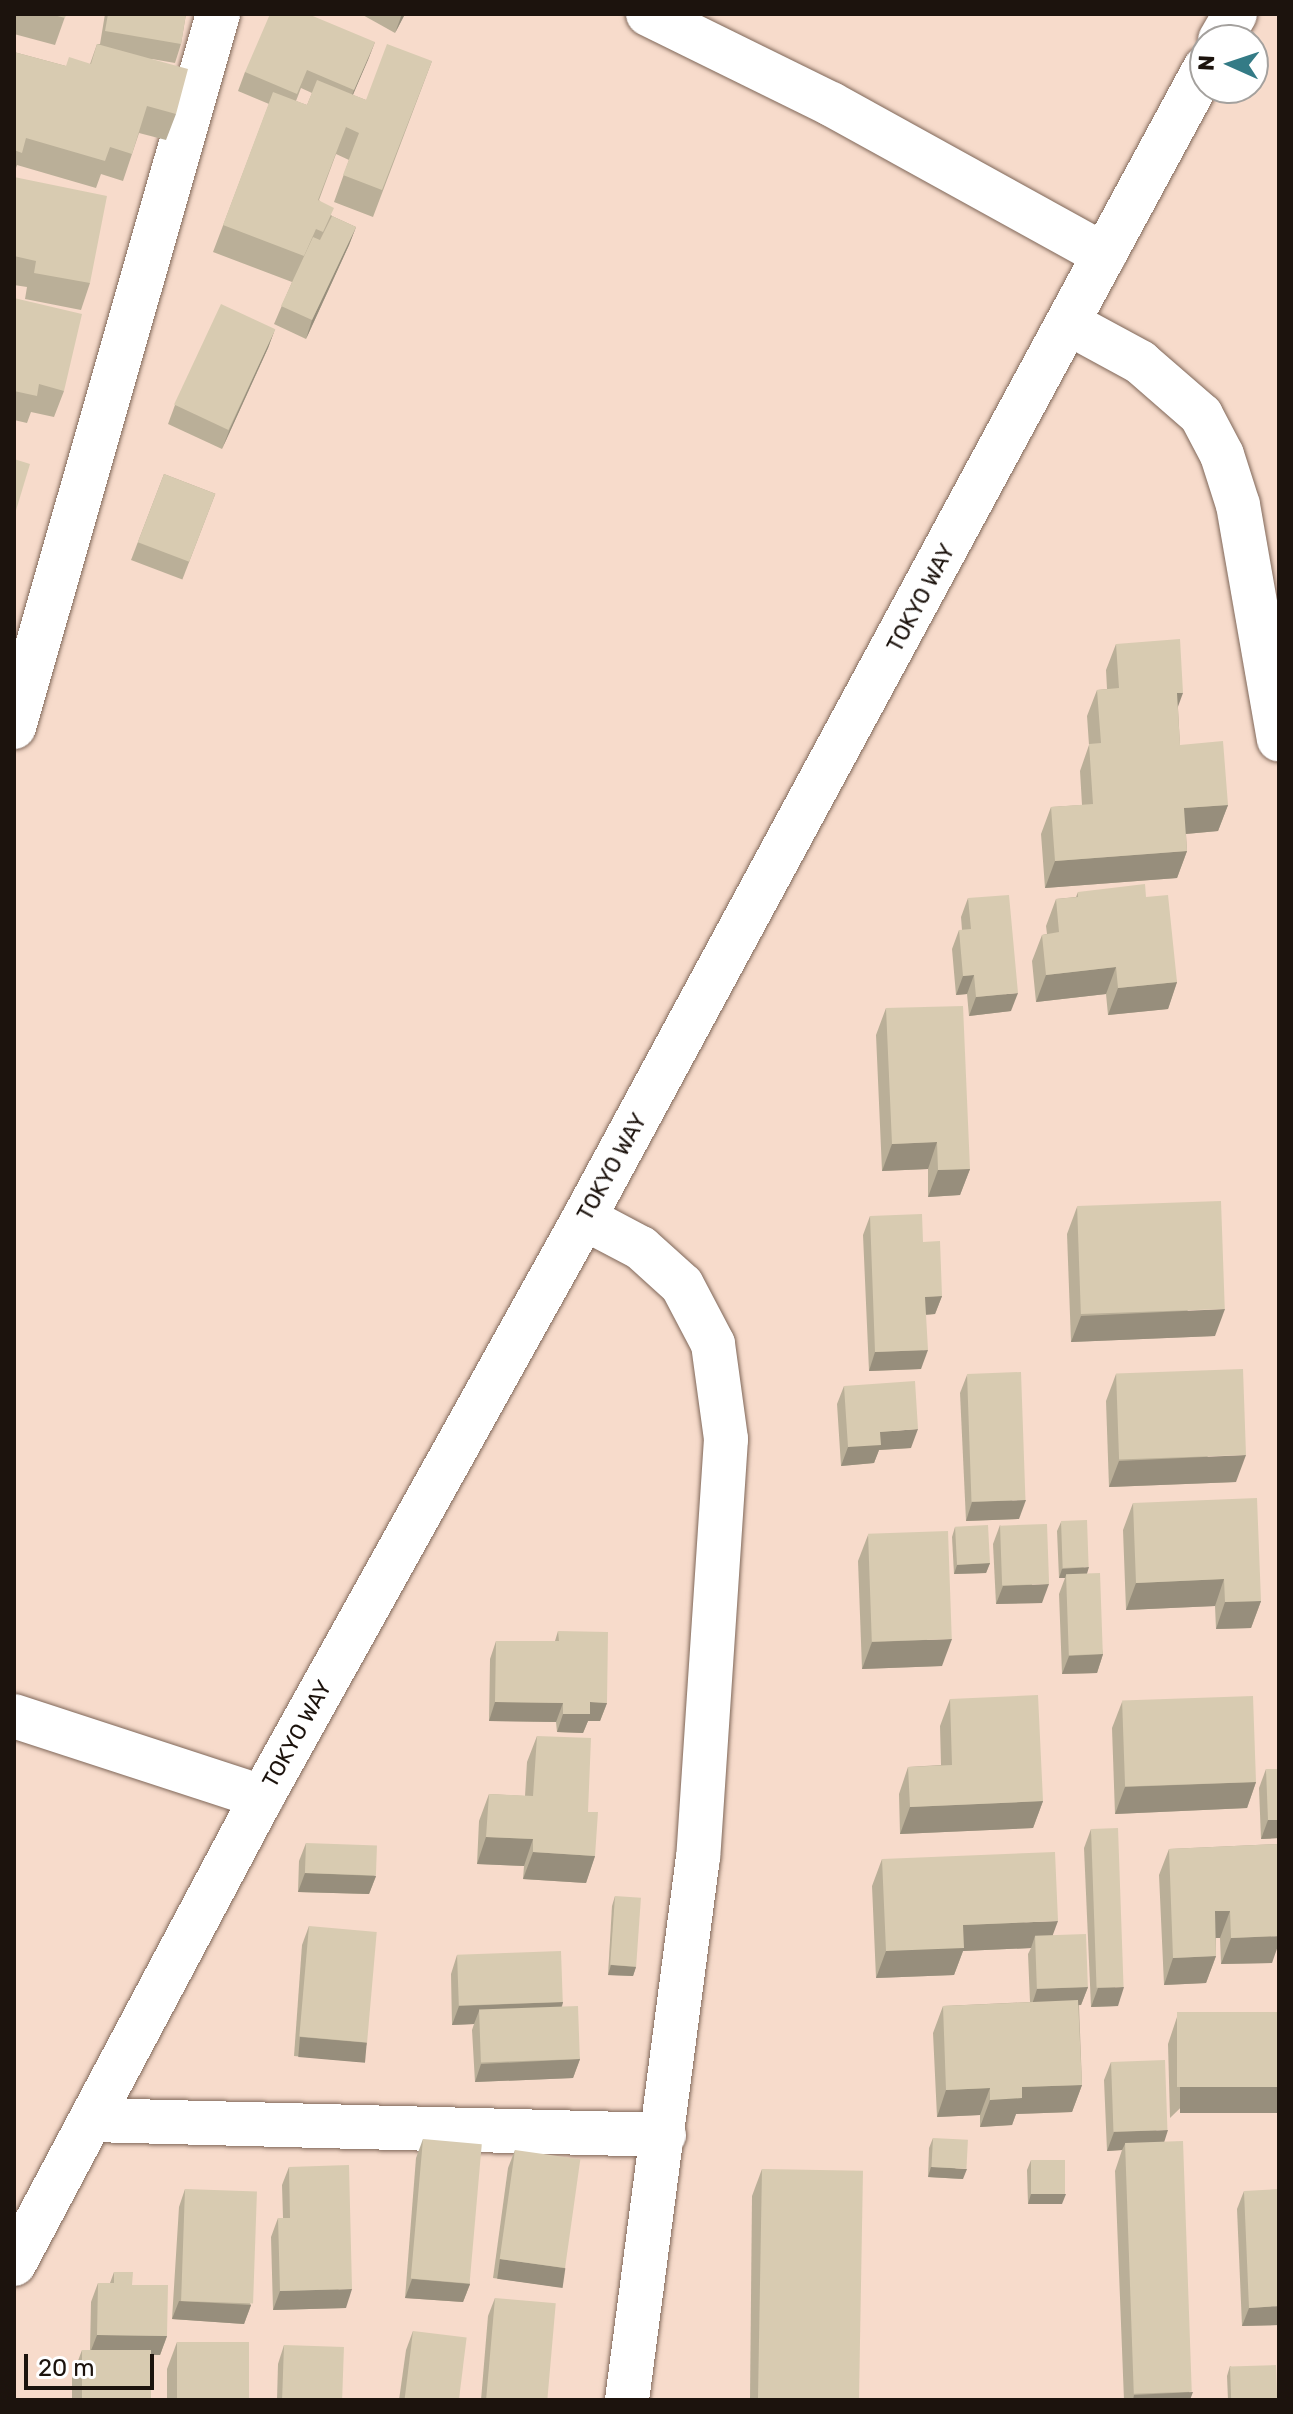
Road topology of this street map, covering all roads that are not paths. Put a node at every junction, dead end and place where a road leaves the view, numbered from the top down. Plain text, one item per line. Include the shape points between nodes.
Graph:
1 (218, 14) edge
2 (648, 14) edge
3 (1189, 98) edge
4 (1104, 255) junction
5 (1070, 324) junction
6 (14, 727) edge
7 (1279, 739) edge
8 (584, 1218) junction
9 (14, 1716) edge
10 (262, 1797) junction
11 (92, 2120) junction
12 (664, 2135) junction
13 (14, 2264) edge
14 (627, 2400) edge

1 - 6 street
2 - 4 street via 844,111
3 - 4 street, TOKYO WAY
4 - 5 street, TOKYO WAY
5 - 7 street via 1140,362 1201,415 1222,455 1238,505
5 - 8 street, TOKYO WAY
8 - 10 street, TOKYO WAY
8 - 12 street via 641,1248 682,1285 713,1344 726,1439 698,1857
9 - 10 street
10 - 11 street, TOKYO WAY
11 - 12 street
11 - 13 street, TOKYO WAY
12 - 14 street

